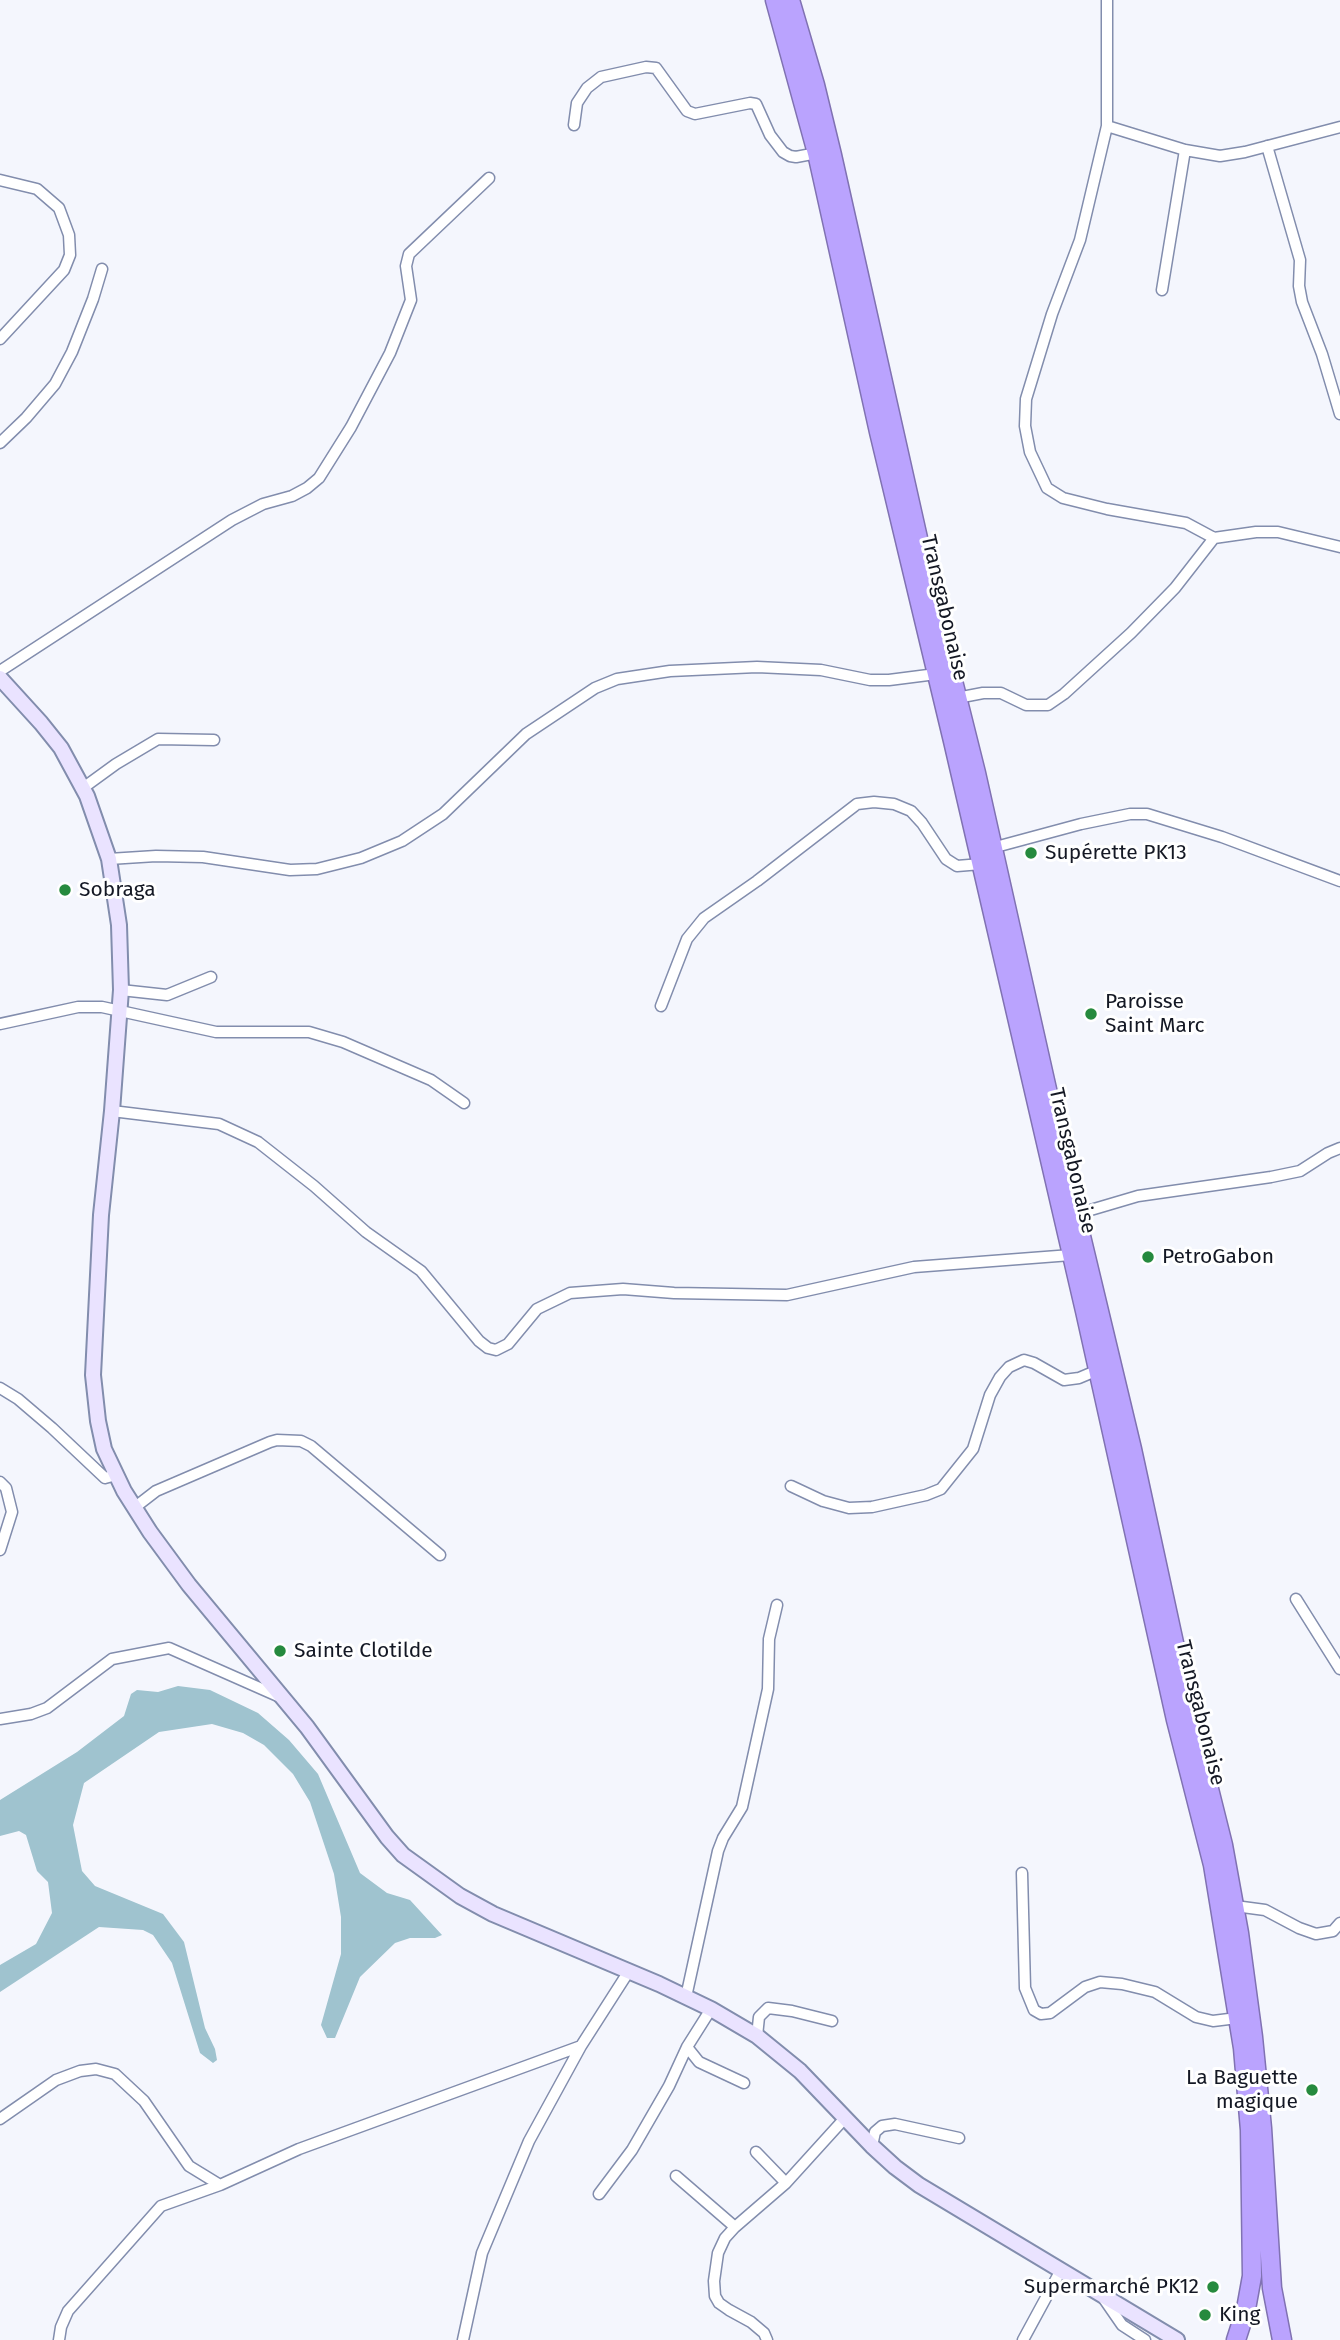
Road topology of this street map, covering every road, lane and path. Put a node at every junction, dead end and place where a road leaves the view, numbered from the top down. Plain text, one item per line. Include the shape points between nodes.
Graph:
1 (775, 0) edge
2 (790, 0) edge
3 (1107, 0) edge
4 (574, 125) dead end
5 (1107, 126) junction
6 (1340, 127) edge
7 (1267, 146) junction
8 (1185, 150) junction
9 (817, 153) junction
10 (489, 178) dead end
11 (0, 180) edge
12 (102, 268) dead end
13 (1162, 290) dead end
14 (0, 339) edge
15 (1340, 414) edge
16 (0, 443) edge
17 (1214, 538) junction
18 (1340, 547) edge
19 (0, 671) edge
20 (936, 674) junction
21 (3, 686) edge
22 (957, 698) junction
23 (214, 740) dead end
24 (83, 788) junction
25 (992, 848) junction
26 (109, 859) junction
27 (981, 864) junction
28 (1340, 881) edge
29 (211, 977) dead end
30 (121, 990) junction
31 (661, 1006) dead end
32 (120, 1011) junction
33 (0, 1024) edge
34 (464, 1103) dead end
35 (112, 1111) junction
36 (1340, 1148) edge
37 (1077, 1214) junction
38 (1071, 1255) junction
39 (1098, 1370) junction
40 (0, 1388) edge
41 (116, 1475) junction
42 (0, 1482) edge
43 (791, 1486) dead end
44 (134, 1508) junction
45 (0, 1550) edge
46 (440, 1555) dead end
47 (1296, 1599) dead end
48 (777, 1605) dead end
49 (1340, 1669) edge
50 (284, 1699) junction
51 (0, 1720) edge
52 (1022, 1873) dead end
53 (1235, 1906) junction
54 (1340, 1923) edge
55 (629, 1971) junction
56 (686, 1997) junction
57 (711, 2009) junction
58 (1237, 2018) junction
59 (832, 2021) dead end
60 (757, 2036) junction
61 (581, 2046) junction
62 (687, 2047) junction
63 (744, 2083) dead end
64 (845, 2118) junction
65 (0, 2119) edge
66 (958, 2138) dead end
67 (872, 2146) junction
68 (756, 2152) dead end
69 (676, 2176) dead end
70 (786, 2183) junction
71 (220, 2185) junction
72 (599, 2194) dead end
73 (734, 2227) junction
74 (1061, 2270) junction
75 (1100, 2293) junction
76 (60, 2340) edge
77 (463, 2340) edge
78 (766, 2340) edge
79 (1023, 2340) edge
80 (1145, 2340) edge
81 (1177, 2340) edge
82 (1236, 2340) edge
83 (1282, 2340) edge

1 - 9 highway, Transgabonaise
2 - 22 highway, Transgabonaise via 827,132
3 - 5 street
4 - 9 street via 577,103 601,77 656,68 687,111 695,114 756,104 783,152 796,157
5 - 8 street
5 - 17 street via 1080,240 1026,399 1030,452 1047,488 1063,498 1186,523
6 - 7 street
7 - 8 street via 1220,156
7 - 15 street via 1300,260 1302,302
8 - 13 street
9 - 20 highway, Transgabonaise
10 - 19 street via 409,254 406,266 411,299 390,354 319,478 292,496 232,520
11 - 14 street via 37,189 59,208 69,234 70,255 64,270
12 - 16 street via 72,352 55,384
17 - 18 street via 1278,532
17 - 22 street via 1175,588 1131,633 1048,705 1026,705 1000,693
20 - 26 street via 870,680 821,670 757,667 617,679 595,688 526,734 443,814 402,841 360,858 317,869 290,870 203,857
20 - 27 highway, Transgabonaise
21 - 24 street via 61,748
22 - 25 highway, Transgabonaise
23 - 24 street via 158,739
24 - 26 street
25 - 28 street via 1094,821 1147,814 1273,854
25 - 37 highway, Transgabonaise
26 - 30 street via 120,926
27 - 31 street via 957,866 946,859 911,811 894,804 857,804 704,918 687,939
27 - 38 highway, Transgabonaise
29 - 30 street via 167,995
30 - 32 street
32 - 33 street via 78,1007
32 - 34 street via 216,1032 309,1032 431,1080
32 - 35 street
35 - 38 street via 219,1124 258,1142 366,1232 421,1271 479,1341 496,1350 508,1344 537,1309 570,1293 623,1289 787,1295 914,1266
35 - 41 street via 101,1215 93,1375 100,1435
36 - 37 street via 1300,1171 1138,1196
37 - 53 highway, Transgabonaise
38 - 39 highway, Transgabonaise
39 - 43 street via 1064,1380 1024,1360 1009,1367 990,1395 973,1449 941,1489 926,1495 849,1508
39 - 58 highway, Transgabonaise via 1210,1853
40 - 41 street via 105,1478
41 - 44 street
42 - 45 street via 12,1512
44 - 46 street via 156,1491 270,1442 301,1441
44 - 50 street via 189,1585
47 - 49 street
48 - 56 street via 769,1639 768,1689 742,1807 718,1851
50 - 51 street via 169,1648 112,1659 47,1708
50 - 55 street via 403,1855 494,1914
52 - 58 street via 1025,1988 1034,2010 1050,2013 1084,1987 1100,1982 1155,1992 1196,2017 1213,2021
53 - 54 street via 1265,1910 1316,1934 1332,1931
53 - 83 highway, Transgabonaise via 1258,2081 1272,2280
55 - 56 street
55 - 61 street
56 - 57 street
57 - 60 street
57 - 62 street
58 - 82 highway, Transgabonaise via 1250,2130 1252,2259 1250,2291
59 - 60 street via 768,2008 760,2017
60 - 64 street via 800,2071
61 - 71 street via 299,2149
61 - 77 street via 529,2141 482,2253
62 - 63 street via 699,2062
62 - 72 street via 632,2150
64 - 67 street
64 - 70 street
65 - 71 street via 56,2080 96,2069 115,2074 144,2101 189,2166
66 - 67 street via 895,2124 875,2132
67 - 74 street via 938,2197
68 - 70 street
69 - 73 street
70 - 73 street
71 - 76 street via 161,2206 68,2311
73 - 78 street via 718,2253 715,2296 764,2333
74 - 75 street
74 - 79 street
75 - 80 street via 1122,2325
75 - 81 street

